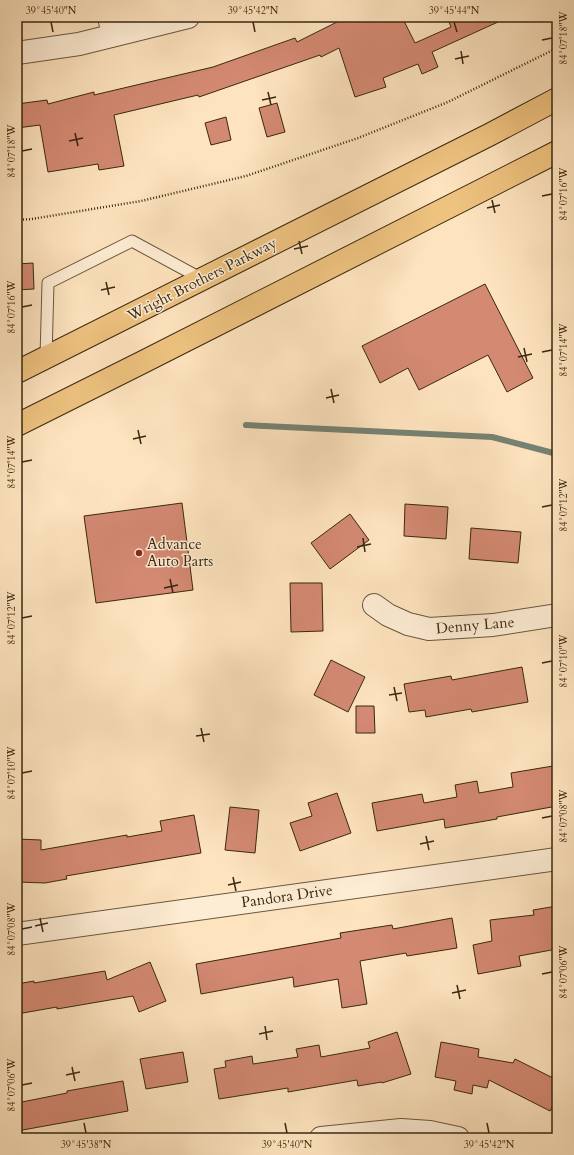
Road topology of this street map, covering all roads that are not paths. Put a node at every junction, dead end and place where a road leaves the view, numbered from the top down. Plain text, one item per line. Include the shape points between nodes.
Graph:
1 (188, 17) edge
2 (111, 26) edge
3 (17, 53) edge
4 (557, 99) edge
5 (557, 152) edge
6 (202, 279) junction
7 (46, 357) junction
8 (17, 372) edge
9 (17, 425) edge
10 (374, 605) dead end
11 (557, 615) edge
12 (557, 859) edge
13 (17, 934) edge
14 (321, 1138) edge
15 (458, 1138) edge

1 - 2 street
2 - 3 street via 79,44
4 - 6 main road, Wright Brothers Parkway
5 - 9 main road
6 - 7 main road, Wright Brothers Parkway
6 - 7 lane via 132,242 48,283
7 - 8 main road, Wright Brothers Parkway
10 - 11 street, Denny Lane via 408,624 429,629 493,625
12 - 13 street, Pandora Drive
14 - 15 street via 401,1130 430,1132

